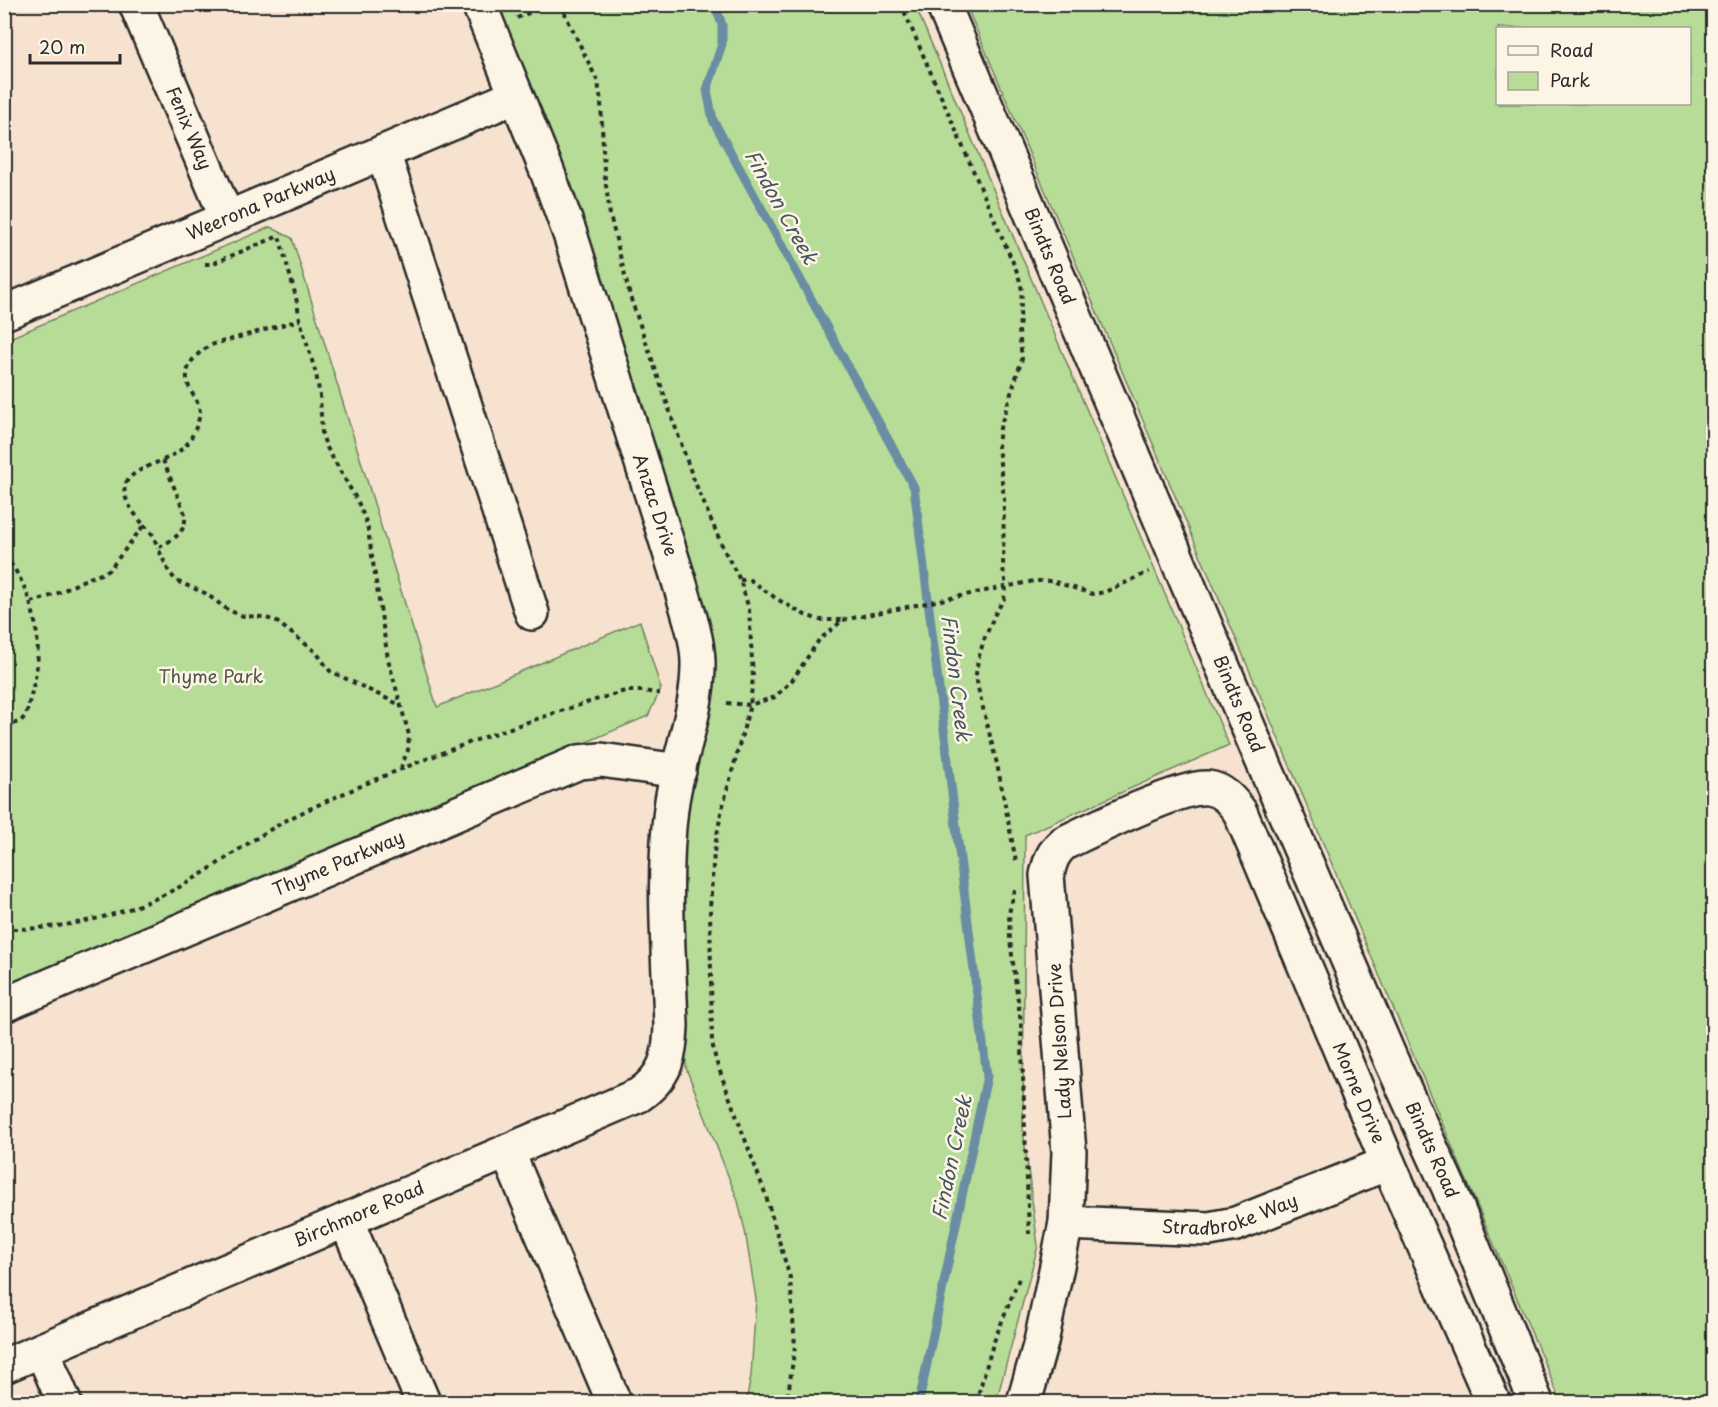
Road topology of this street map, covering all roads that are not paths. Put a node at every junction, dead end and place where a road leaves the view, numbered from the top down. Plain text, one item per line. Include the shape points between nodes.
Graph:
1 (136, 4) edge
2 (478, 4) edge
3 (943, 4) edge
4 (516, 96) junction
5 (384, 152) junction
6 (227, 218) junction
7 (4, 313) edge
8 (532, 613) dead end
9 (679, 771) junction
10 (1215, 790) joint
11 (4, 1005) edge
12 (671, 1026) joint
13 (507, 1151) junction
14 (1388, 1163) junction
15 (346, 1220) junction
16 (1066, 1223) junction
17 (42, 1350) junction
18 (4, 1366) edge
19 (64, 1402) edge
20 (423, 1402) edge
21 (615, 1402) edge
22 (1024, 1402) edge
23 (1492, 1402) edge
24 (1536, 1402) edge

1 - 6 street, Fenix Way
2 - 4 street, Anzac Drive
3 - 24 street, Bindts Road via 1449,1188
4 - 5 street, Weerona Parkway
4 - 9 street, Anzac Drive via 573,244 691,622 698,660 695,699
5 - 6 street, Weerona Parkway
5 - 8 street
6 - 7 street, Weerona Parkway
9 - 11 street, Thyme Parkway via 601,760 579,762
9 - 12 street, Anzac Drive via 666,861
10 - 14 street, Morne Drive via 1226,795 1240,812
10 - 16 street, Lady Nelson Drive via 1183,791 1078,836 1058,848 1049,863 1069,1152
12 - 13 street, Birchmore Road via 666,1064 650,1087
13 - 15 street, Birchmore Road
13 - 21 street
14 - 16 street, Stradbroke Way via 1236,1224 1209,1229
14 - 23 street, Morne Drive
15 - 17 street, Birchmore Road
15 - 20 street
16 - 22 street, Lady Nelson Drive
17 - 18 street, Birchmore Road
17 - 19 street

